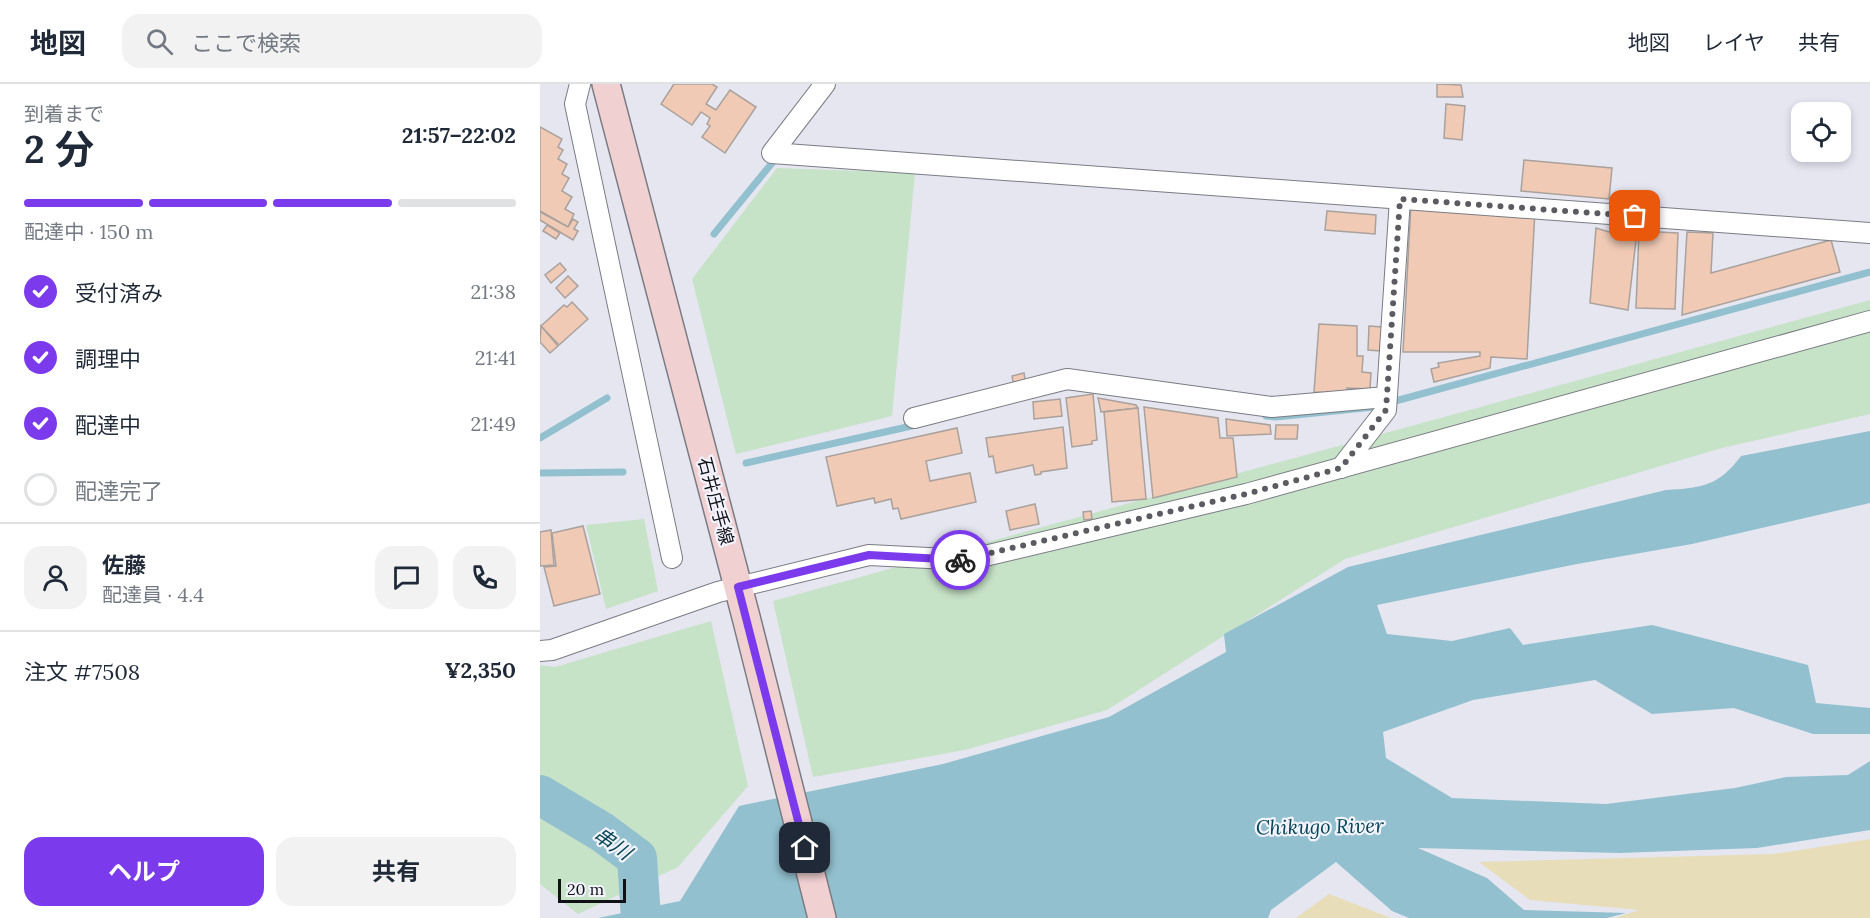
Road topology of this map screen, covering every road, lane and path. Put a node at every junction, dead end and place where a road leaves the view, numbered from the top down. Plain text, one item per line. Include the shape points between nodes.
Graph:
1 (580, 84) edge
2 (606, 84) edge
3 (825, 84) edge
4 (1400, 199) junction
5 (1870, 233) edge
6 (1870, 321) edge
7 (1386, 404) junction
8 (914, 417) dead end
9 (1341, 468) junction
10 (672, 558) dead end
11 (738, 587) junction
12 (540, 651) edge
13 (822, 918) edge

1 - 10 street via 575,104
2 - 11 main road, 石井庄手線
3 - 4 street via 780,154
4 - 5 street
4 - 7 street
6 - 9 street
7 - 8 street via 1272,407 1067,380
7 - 9 street
9 - 11 street via 968,560 869,555
11 - 12 street
11 - 13 main road, 石井庄手線

